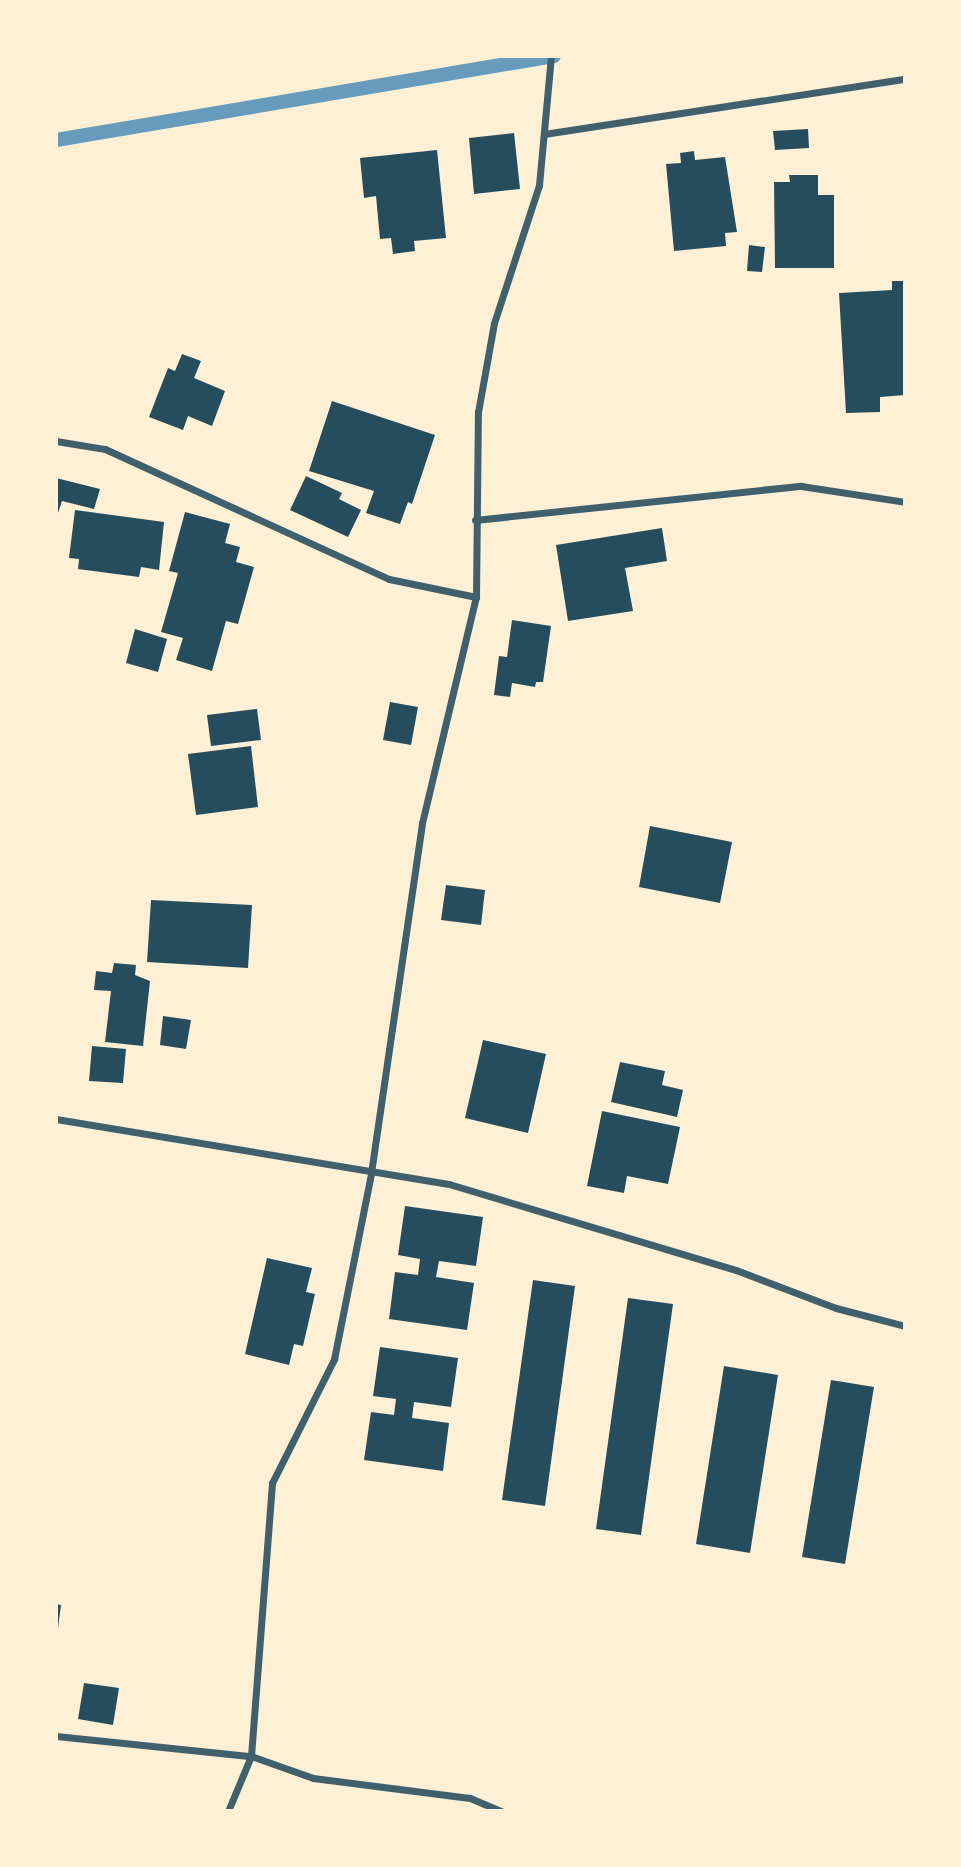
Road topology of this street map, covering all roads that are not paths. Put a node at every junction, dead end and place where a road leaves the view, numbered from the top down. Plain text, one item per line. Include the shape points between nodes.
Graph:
1 (551, 56) edge
2 (905, 79) edge
3 (544, 134) junction
4 (56, 441) edge
5 (905, 502) edge
6 (475, 520) junction
7 (476, 597) junction
8 (56, 1119) edge
9 (371, 1173) junction
10 (905, 1326) edge
11 (56, 1736) edge
12 (251, 1756) junction
13 (228, 1811) edge
14 (501, 1811) edge

1 - 3 street
2 - 3 street
3 - 6 street via 539,185 494,323 478,412
4 - 7 street via 105,449 389,579
5 - 6 street via 801,486
6 - 7 street
7 - 9 street via 422,823
8 - 9 street
9 - 10 street via 449,1184
9 - 12 street via 334,1359 272,1483
11 - 12 street
12 - 13 street
12 - 14 street via 313,1778 470,1798

